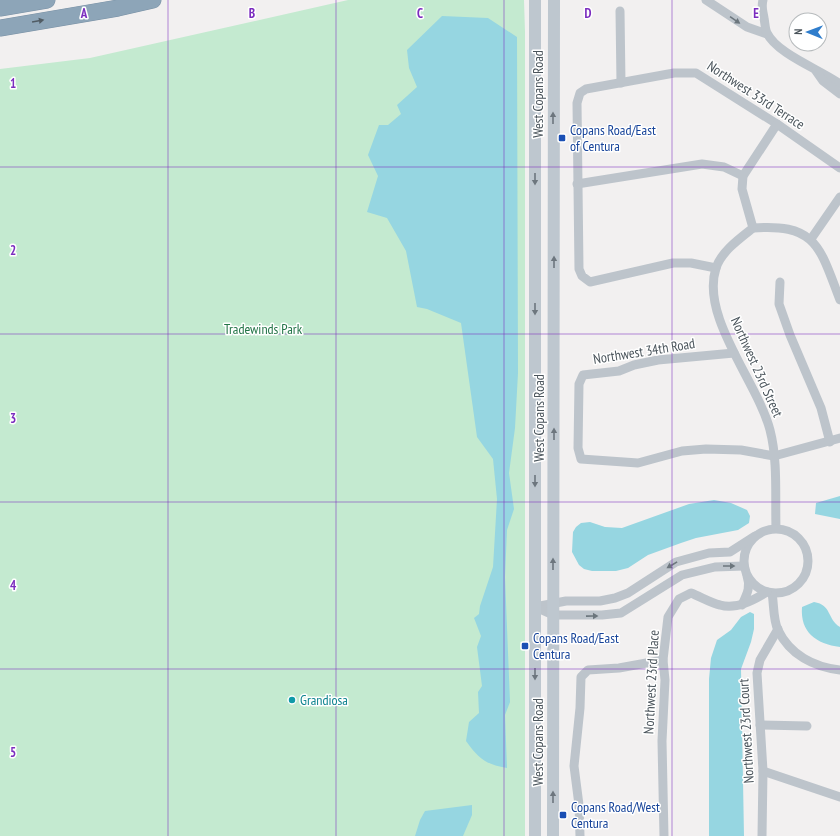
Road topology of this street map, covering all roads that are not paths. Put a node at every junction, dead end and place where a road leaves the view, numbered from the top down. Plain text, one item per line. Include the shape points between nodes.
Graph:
1 (47, 0) edge
2 (153, 0) edge
3 (535, 0) edge
4 (554, 0) edge
5 (706, 0) edge
6 (763, 0) edge
7 (0, 8) edge
8 (620, 11) dead end
9 (0, 28) edge
10 (767, 34) junction
11 (816, 71) junction
12 (621, 83) junction
13 (840, 84) edge
14 (840, 94) edge
15 (777, 124) junction
16 (535, 162) junction
17 (554, 162) junction
18 (840, 168) edge
19 (743, 176) junction
20 (578, 184) junction
21 (840, 197) edge
22 (752, 228) junction
23 (811, 239) junction
24 (716, 268) junction
25 (780, 282) dead end
26 (840, 300) edge
27 (734, 353) junction
28 (840, 438) edge
29 (830, 442) junction
30 (774, 456) junction
31 (776, 528) junction
32 (755, 536) junction
33 (694, 557) junction
34 (744, 566) junction
35 (696, 571) junction
36 (748, 576) junction
37 (770, 592) junction
38 (615, 598) junction
39 (553, 603) junction
40 (742, 604) junction
41 (535, 607) junction
42 (621, 613) junction
43 (553, 615) junction
44 (778, 629) junction
45 (663, 660) junction
46 (840, 670) edge
47 (760, 725) junction
48 (807, 726) dead end
49 (763, 771) junction
50 (840, 797) edge
51 (535, 832) edge
52 (553, 833) edge
53 (580, 836) edge
54 (664, 836) edge
55 (762, 836) edge

1 - 7 highway
9 -> 2 highway
3 - 16 main road, West Copans Road
17 -> 4 main road, West Copans Road
5 -> 10 street via 747,27
6 - 10 street via 761,6
8 - 12 street
10 - 11 street via 780,47
11 - 13 street via 826,74
11 - 14 street via 823,81
12 - 15 street, Northwest 33rd Terrace via 674,73 696,73
12 - 20 street, Northwest 33rd Terrace via 586,89 580,93
15 - 18 street, Northwest 33rd Terrace
15 - 19 street
16 - 17 main road
16 -> 41 main road, West Copans Road
39 -> 17 main road, West Copans Road
19 - 20 street via 724,167 702,164
19 - 22 street via 742,189
20 - 24 street via 579,269 582,276 590,282 673,263 691,263
21 - 23 street
22 - 23 street via 791,230
22 - 24 street, Northwest 23rd Street via 727,251
23 - 26 street via 823,254
24 - 27 street, Northwest 23rd Street via 713,288 716,307
25 - 29 street via 779,304 821,408
27 - 30 street, Northwest 23rd Street via 758,396 770,430
27 - 30 street, Northwest 34th Road via 658,360 619,371 583,375 579,384 578,448 581,459 638,463 682,451 706,448 741,450
28 - 29 street
29 - 30 street
30 - 31 street, Northwest 23rd Street
31 - 32 street
31 - 37 street via 785,529 801,539 806,547 808,568 798,585 790,590
32 - 33 street via 730,552
32 - 34 street via 746,550
33 - 35 street
33 -> 38 street via 676,562 628,593
35 -> 34 street via 715,566
34 - 36 street
35 - 42 street via 682,575
36 - 37 street via 759,588
36 - 40 street via 749,590
37 - 40 street, Northwest 23rd Place
37 - 44 street
38 - 39 street
38 - 42 street
39 - 41 street
39 - 43 main road, West Copans Road
40 - 45 street, Northwest 23rd Place via 731,607 719,605 691,593 679,599 668,617
41 - 43 street
41 -> 51 main road, West Copans Road
43 -> 42 street
52 -> 43 main road, West Copans Road
44 - 46 street via 805,660 825,668
44 - 47 street, Northwest 23rd Court via 760,660 757,673
45 - 53 street via 619,668 588,670 581,677 574,766
45 - 54 street, Northwest 23rd Place
47 - 48 street
47 - 49 street, Northwest 23rd Court
49 - 50 street
49 - 55 street, Northwest 23rd Court
51 - 52 main road

